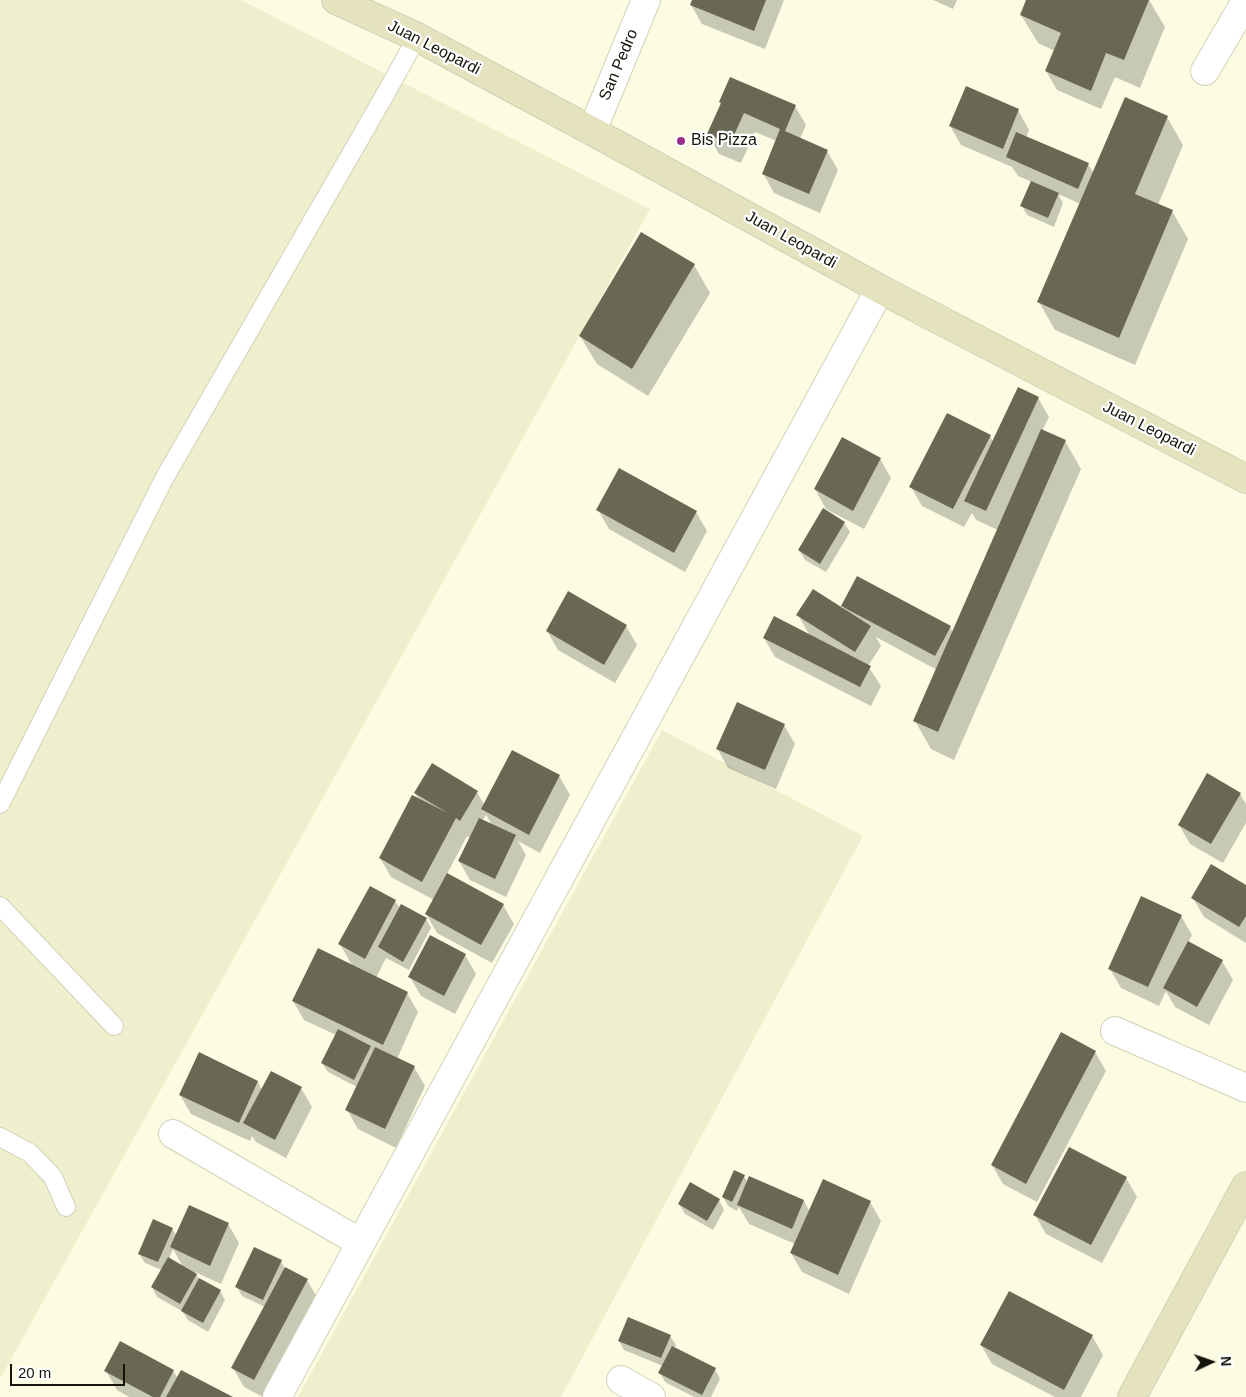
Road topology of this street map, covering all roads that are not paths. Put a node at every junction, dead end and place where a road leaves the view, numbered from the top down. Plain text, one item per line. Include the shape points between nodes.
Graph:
1 (336, 0) edge
2 (646, 0) edge
3 (1246, 1) edge
4 (416, 37) junction
5 (1205, 71) dead end
6 (592, 131) junction
7 (880, 288) junction
8 (1246, 479) edge
9 (0, 804) edge
10 (0, 906) edge
11 (114, 1026) dead end
12 (1115, 1031) dead end
13 (1246, 1088) edge
14 (173, 1134) dead end
15 (0, 1136) edge
16 (1246, 1186) edge
17 (66, 1207) dead end
18 (360, 1243) junction
19 (621, 1380) dead end
20 (277, 1397) edge
21 (651, 1397) edge
22 (1132, 1397) edge

1 - 4 main road, Juan Leopardi
2 - 6 street, San Pedro
3 - 5 street
4 - 6 main road, Juan Leopardi
4 - 9 lane via 165,477
6 - 7 main road, Juan Leopardi
7 - 8 main road, Juan Leopardi
7 - 18 street
10 - 11 lane
12 - 13 street
14 - 18 street
15 - 17 lane via 30,1153 53,1177
16 - 22 main road
18 - 20 street
19 - 21 street

